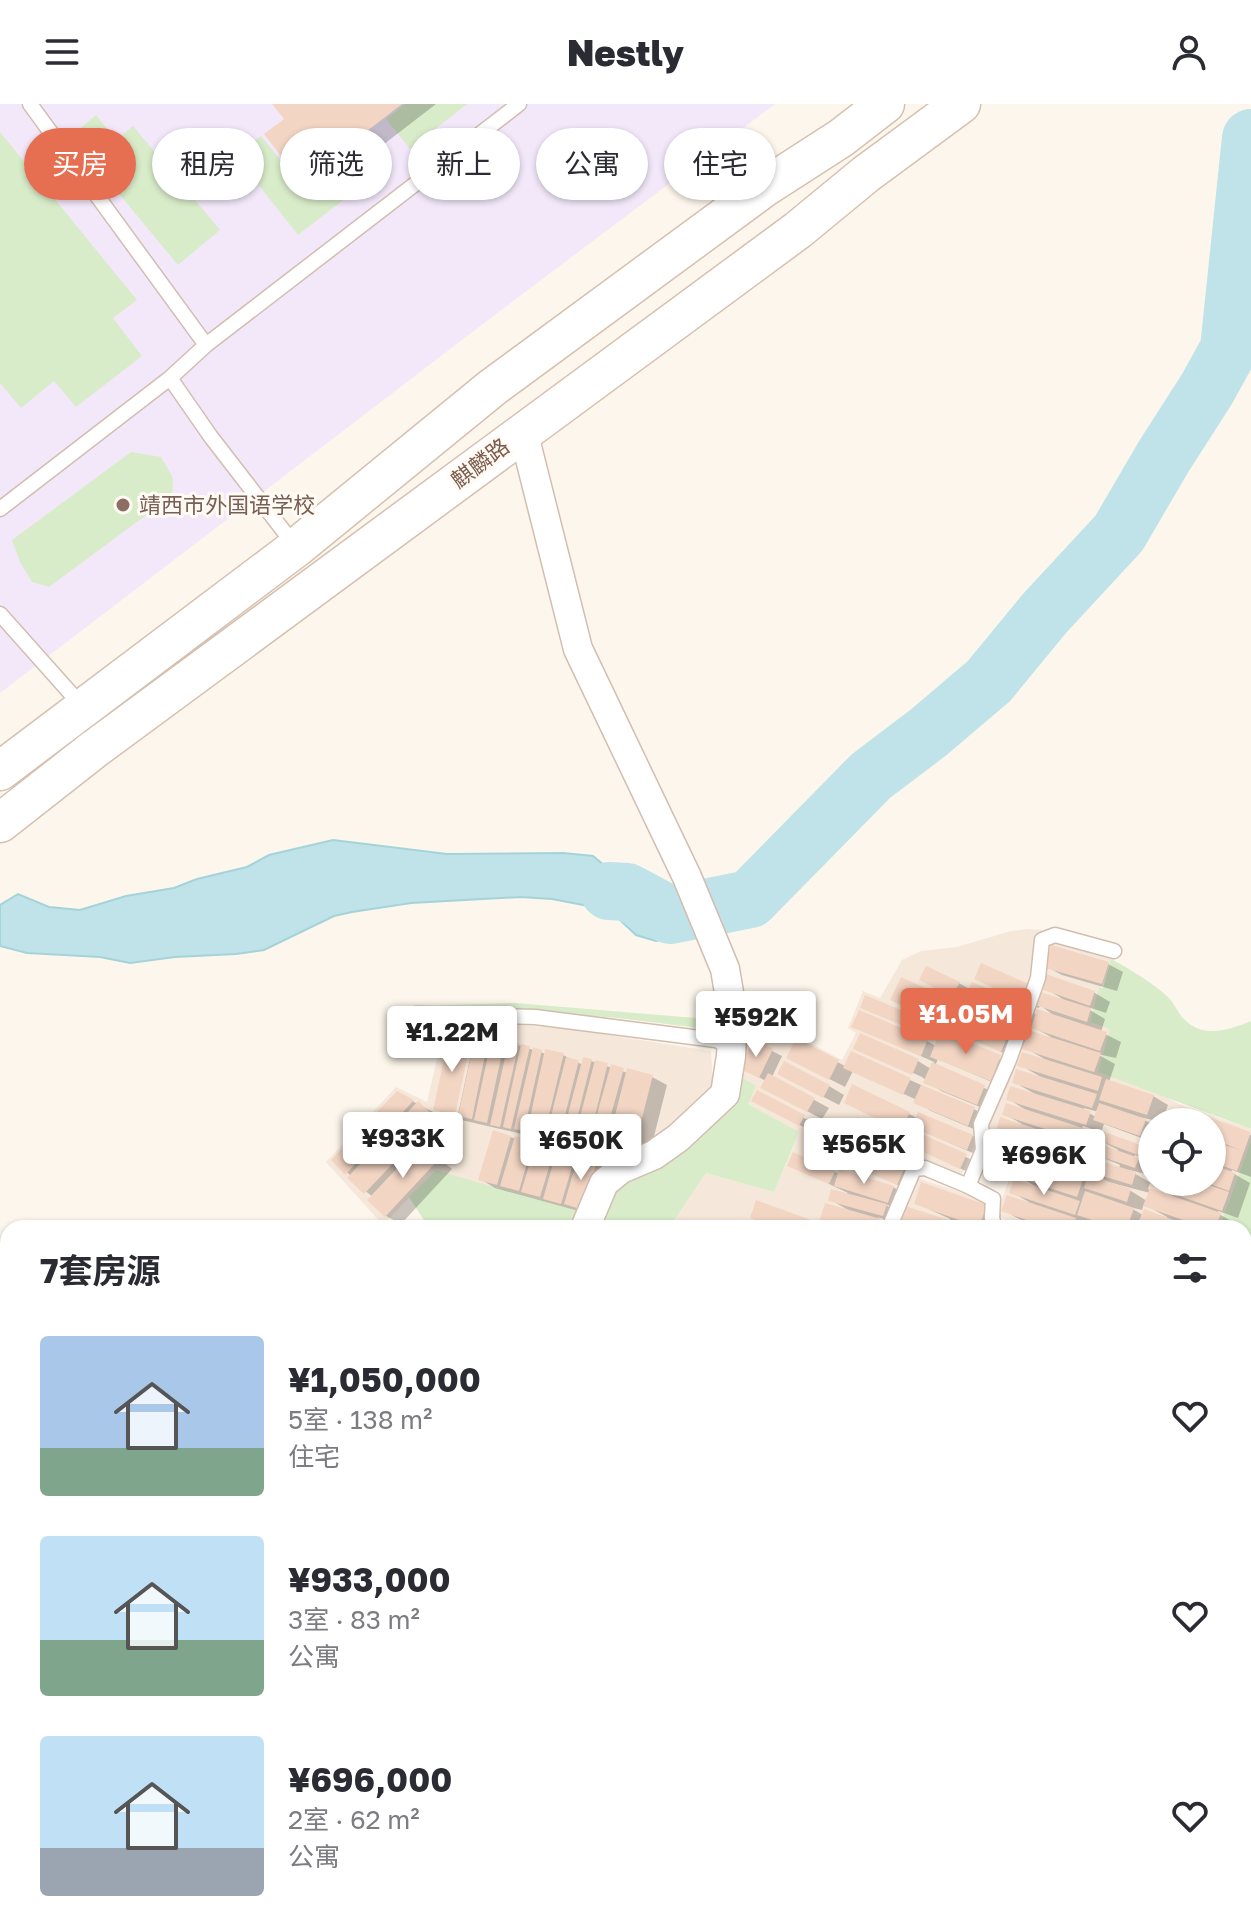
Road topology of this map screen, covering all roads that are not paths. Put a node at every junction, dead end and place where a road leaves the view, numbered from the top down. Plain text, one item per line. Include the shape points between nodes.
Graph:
1 (30, 104) edge
2 (519, 104) edge
3 (885, 104) edge
4 (961, 104) edge
5 (206, 345) junction
6 (170, 378) junction
7 (523, 431) junction
8 (0, 509) edge
9 (297, 547) junction
10 (0, 614) edge
11 (83, 707) junction
12 (0, 771) edge
13 (0, 823) edge
14 (1114, 951) dead end
15 (416, 1014) dead end
16 (731, 1046) junction
17 (968, 1186) junction
18 (588, 1220) edge
19 (892, 1220) edge
20 (993, 1220) edge

1 - 5 lane
2 - 5 lane
3 - 9 main road via 493,387
4 - 7 main road, 麒麟路
5 - 6 lane
6 - 8 lane
6 - 9 lane
7 - 13 main road, 麒麟路
7 - 16 street via 578,649 725,969 733,1016
9 - 11 main road
10 - 11 lane
11 - 12 main road
14 - 17 lane via 1055,935 1042,940 1038,978 981,1124 981,1160
15 - 16 lane via 535,1017
16 - 18 street via 725,1094 678,1138 604,1183
17 - 19 lane via 925,1168 914,1169
17 - 20 lane via 993,1199

